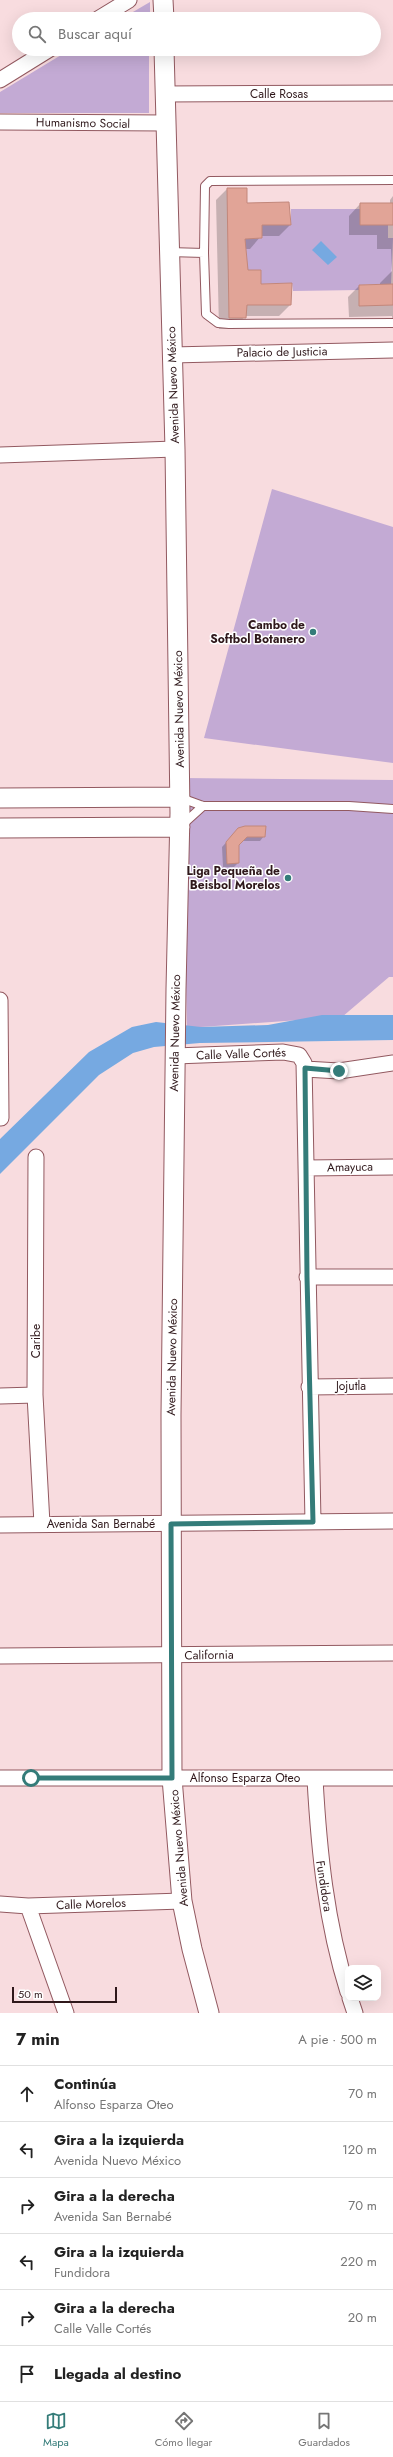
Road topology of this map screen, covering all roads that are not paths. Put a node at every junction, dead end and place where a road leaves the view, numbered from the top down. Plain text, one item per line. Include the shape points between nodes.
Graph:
1 (128, 0) edge
2 (163, 0) edge
3 (109, 12) edge
4 (164, 12) edge
5 (39, 56) edge
6 (164, 56) edge
7 (0, 80) edge
8 (393, 93) edge
9 (164, 94) junction
10 (0, 122) edge
11 (165, 124) junction
12 (393, 180) edge
13 (169, 252) junction
14 (204, 253) junction
15 (393, 323) edge
16 (393, 350) edge
17 (172, 355) junction
18 (175, 449) junction
19 (0, 455) edge
20 (180, 797) junction
21 (0, 798) edge
22 (203, 806) junction
23 (393, 809) edge
24 (180, 827) junction
25 (0, 828) edge
26 (0, 1000) edge
27 (175, 1053) junction
28 (393, 1063) edge
29 (305, 1068) junction
30 (1, 1118) dead end
31 (36, 1157) dead end
32 (393, 1167) edge
33 (306, 1168) junction
34 (307, 1277) junction
35 (393, 1277) edge
36 (393, 1386) edge
37 (309, 1387) junction
38 (35, 1395) junction
39 (0, 1396) edge
40 (393, 1521) edge
41 (313, 1522) junction
42 (42, 1524) junction
43 (171, 1524) junction
44 (0, 1525) edge
45 (393, 1653) edge
46 (0, 1656) edge
47 (172, 1656) junction
48 (0, 1778) edge
49 (172, 1778) junction
50 (393, 1778) edge
51 (315, 1779) junction
52 (182, 1901) junction
53 (0, 1904) edge
54 (28, 1906) junction
55 (345, 1980) edge
56 (351, 2001) edge
57 (66, 2013) edge
58 (209, 2013) edge
59 (355, 2013) edge

1 - 3 street
2 - 4 street
5 - 7 street
6 - 9 street, Avenida Nuevo México
8 - 9 street, Calle Rosas
9 - 11 street, Avenida Nuevo México
10 - 11 street, Humanismo Social
11 - 13 street, Avenida Nuevo México
12 - 14 lane via 210,180 205,186
13 - 14 lane
13 - 17 street, Avenida Nuevo México
14 - 15 lane via 206,314 218,323
16 - 17 street, Palacio de Justicia
17 - 18 street, Avenida Nuevo México
18 - 19 street
18 - 20 street, Avenida Nuevo México
20 - 21 street
20 - 22 lane
20 - 24 street, Avenida Nuevo México
22 - 23 lane via 350,806
22 - 24 lane
24 - 25 street
24 - 27 street, Avenida Nuevo México
26 - 30 street
27 - 29 street, Calle Valle Cortés via 290,1052 302,1058
27 - 43 street, Avenida Nuevo México
28 - 29 street via 339,1071
29 - 33 street
31 - 38 street, Caribe
32 - 33 street, Amayuca
33 - 34 street
34 - 35 street
34 - 37 street
36 - 37 street, Jojutla
37 - 41 street
38 - 39 street
38 - 42 street, Caribe
40 - 41 street, Avenida San Bernabé
41 - 43 street, Avenida San Bernabé
42 - 43 street, Avenida San Bernabé
42 - 44 street, Avenida San Bernabé
43 - 47 street, Avenida Nuevo México
45 - 47 street, California
46 - 47 street, California
47 - 49 street, Avenida Nuevo México
48 - 49 street, Alfonso Esparza Oteo
49 - 51 street, Alfonso Esparza Oteo
49 - 52 street, Avenida Nuevo México
50 - 51 street, Alfonso Esparza Oteo
51 - 55 street, Fundidora via 320,1854 329,1916
52 - 54 street, Calle Morelos
52 - 58 street, Avenida Nuevo México
53 - 54 street, Calle Morelos
54 - 57 street
56 - 59 street

